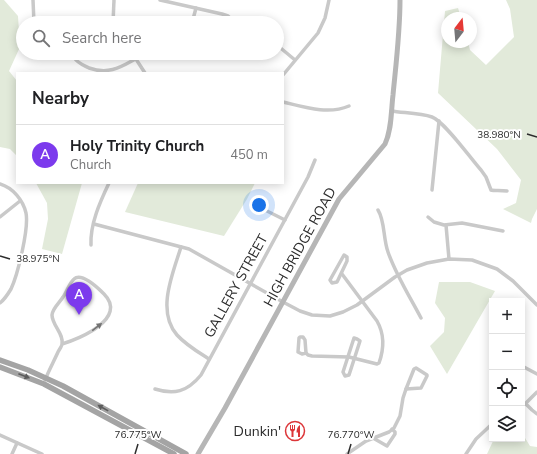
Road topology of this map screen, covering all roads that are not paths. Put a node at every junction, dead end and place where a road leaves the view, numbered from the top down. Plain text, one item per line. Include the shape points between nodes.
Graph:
1 (33, 0) edge
2 (114, 0) edge
3 (160, 0) edge
4 (329, 0) edge
5 (400, 0) edge
6 (196, 8) junction
7 (34, 16) edge
8 (114, 16) edge
9 (194, 16) edge
10 (227, 16) edge
11 (284, 51) edge
12 (77, 60) edge
13 (135, 60) edge
14 (138, 60) edge
15 (295, 60) junction
16 (144, 72) edge
17 (284, 74) edge
18 (284, 102) edge
19 (349, 106) dead end
20 (392, 112) junction
21 (439, 121) junction
22 (315, 160) dead end
23 (0, 184) edge
24 (109, 184) edge
25 (432, 190) dead end
26 (507, 191) dead end
27 (20, 201) junction
28 (258, 208) dead end
29 (378, 210) dead end
30 (0, 216) edge
31 (428, 217) dead end
32 (284, 220) junction
33 (94, 224) junction
34 (446, 225) junction
35 (503, 231) dead end
36 (91, 245) dead end
37 (181, 247) junction
38 (449, 259) junction
39 (342, 274) junction
40 (398, 275) junction
41 (250, 283) junction
42 (362, 301) junction
43 (283, 302) junction
44 (0, 303) edge
45 (537, 305) edge
46 (421, 318) dead end
47 (62, 344) junction
48 (306, 353) dead end
49 (347, 357) junction
50 (355, 358) junction
51 (209, 359) junction
52 (0, 360) edge
53 (0, 367) edge
54 (525, 368) edge
55 (537, 374) edge
56 (46, 378) junction
57 (44, 384) junction
58 (155, 389) dead end
59 (406, 389) junction
60 (537, 392) edge
61 (526, 404) junction
62 (523, 406) edge
63 (537, 414) edge
64 (489, 427) edge
65 (392, 429) junction
66 (0, 435) edge
67 (373, 438) junction
68 (17, 443) junction
69 (353, 452) edge
70 (12, 454) edge
71 (42, 454) edge
72 (174, 454) edge
73 (186, 454) edge
74 (198, 454) edge
75 (347, 454) edge
76 (466, 454) edge

1 - 7 street
2 - 8 street
3 - 6 street
4 - 15 street via 320,30
5 - 20 street, HIGH BRIDGE ROAD
6 - 9 street
6 - 10 street
11 - 15 street
12 - 13 street via 95,70 102,70 118,68
14 - 16 street
15 - 17 street
18 - 19 street via 328,110
20 - 21 street via 430,117
20 - 43 street, HIGH BRIDGE ROAD via 385,144 339,199
21 - 25 street
21 - 26 street via 481,170 491,190
22 - 32 street, GALLERY STREET
23 - 27 street via 12,190
24 - 33 street
27 - 30 street
27 - 44 street via 27,218 25,234 13,282 8,294
28 - 32 street
29 - 40 street via 382,218 384,240
31 - 34 street via 434,222
32 - 41 street, GALLERY STREET
33 - 36 street
33 - 37 street
34 - 35 street via 462,223
34 - 38 street
37 - 41 street
37 - 51 street via 168,296 169,318 177,336
38 - 40 street via 421,265
38 - 45 street via 472,260 497,268
39 - 39 street via 337,282 331,282 344,255 348,259
39 - 42 street
40 - 42 street
40 - 46 street
41 - 43 street
41 - 51 street, GALLERY STREET
42 - 43 street via 343,312 326,316 310,314
42 - 50 street via 377,321 384,344 379,364
43 - 74 street, HIGH BRIDGE ROAD
47 -> 47 street via 92,332 109,314 111,306 108,298 97,286 85,279 73,279 53,312 52,316
47 - 56 street
48 - 49 street via 312,356
49 - 50 street
49 - 50 street via 343,372 345,376 349,375
49 - 50 street via 355,338 360,341
51 - 58 street, GALLERY STREET via 194,383 186,388 177,392
52 - 56 main road
53 -> 57 main road
54 - 55 street
56 - 57 street
73 -> 56 main road
57 - 72 main road
59 - 59 street via 421,388 427,375 414,368
59 - 65 street via 400,416
60 - 61 street
61 - 62 street
61 - 63 street
64 - 76 street via 476,439
65 - 67 street
65 - 67 street via 395,434 387,446
66 - 68 street
67 - 69 street
68 - 70 street
68 - 71 street
69 - 75 street

